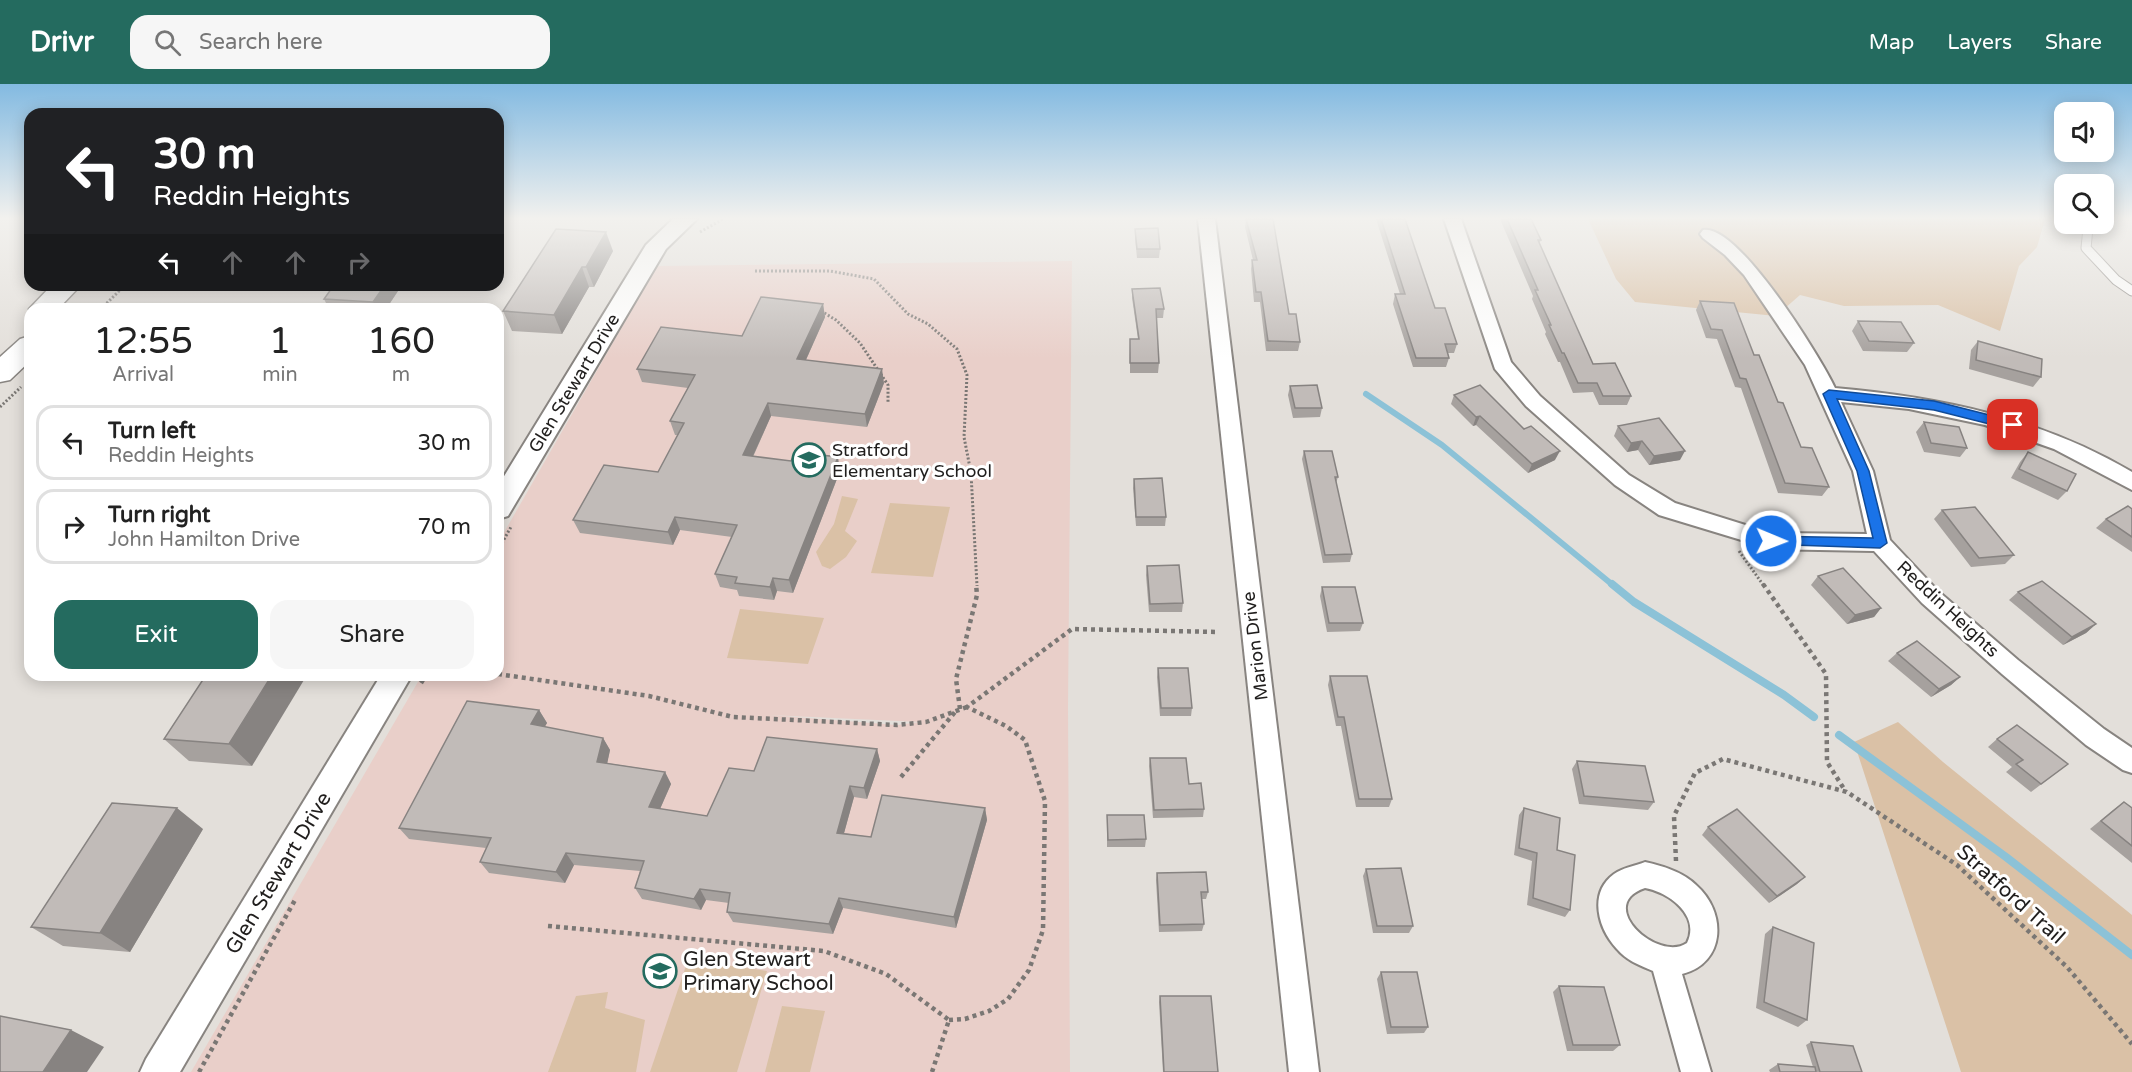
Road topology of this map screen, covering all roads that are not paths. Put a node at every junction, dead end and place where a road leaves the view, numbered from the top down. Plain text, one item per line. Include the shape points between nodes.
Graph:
1 (647, 265) edge
2 (1211, 265) edge
3 (1467, 265) edge
4 (1744, 265) edge
5 (2102, 265) edge
6 (62, 291) edge
7 (87, 291) edge
8 (2132, 291) edge
9 (48, 303) edge
10 (74, 303) edge
11 (24, 326) edge
12 (0, 348) edge
13 (24, 356) edge
14 (11, 379) edge
15 (1829, 394) junction
16 (2132, 482) edge
17 (504, 499) edge
18 (1880, 543) junction
19 (394, 681) edge
20 (2132, 762) edge
21 (1664, 961) junction
22 (159, 1072) edge
23 (1304, 1072) edge
24 (1696, 1072) edge

1 - 17 street, Glen Stewart Drive
2 - 23 street, Marion Drive
3 - 18 street via 1502,364 1533,401 1622,480 1667,508 1771,541
4 - 15 street, Reddin Heights via 1814,364
5 - 8 lane
6 - 9 highway
7 - 10 highway
11 - 12 highway
13 - 14 highway
15 - 16 street via 1934,405 1999,420 2068,445
15 - 18 street, Reddin Heights via 1863,471
18 - 20 street, Reddin Heights via 1930,597 2010,667 2095,737
19 - 22 street, Glen Stewart Drive
21 - 21 street via 1634,948 1622,936 1612,915 1612,894 1619,883 1631,877 1645,875 1677,885 1699,909 1705,936 1701,948 1692,957
21 - 24 street

